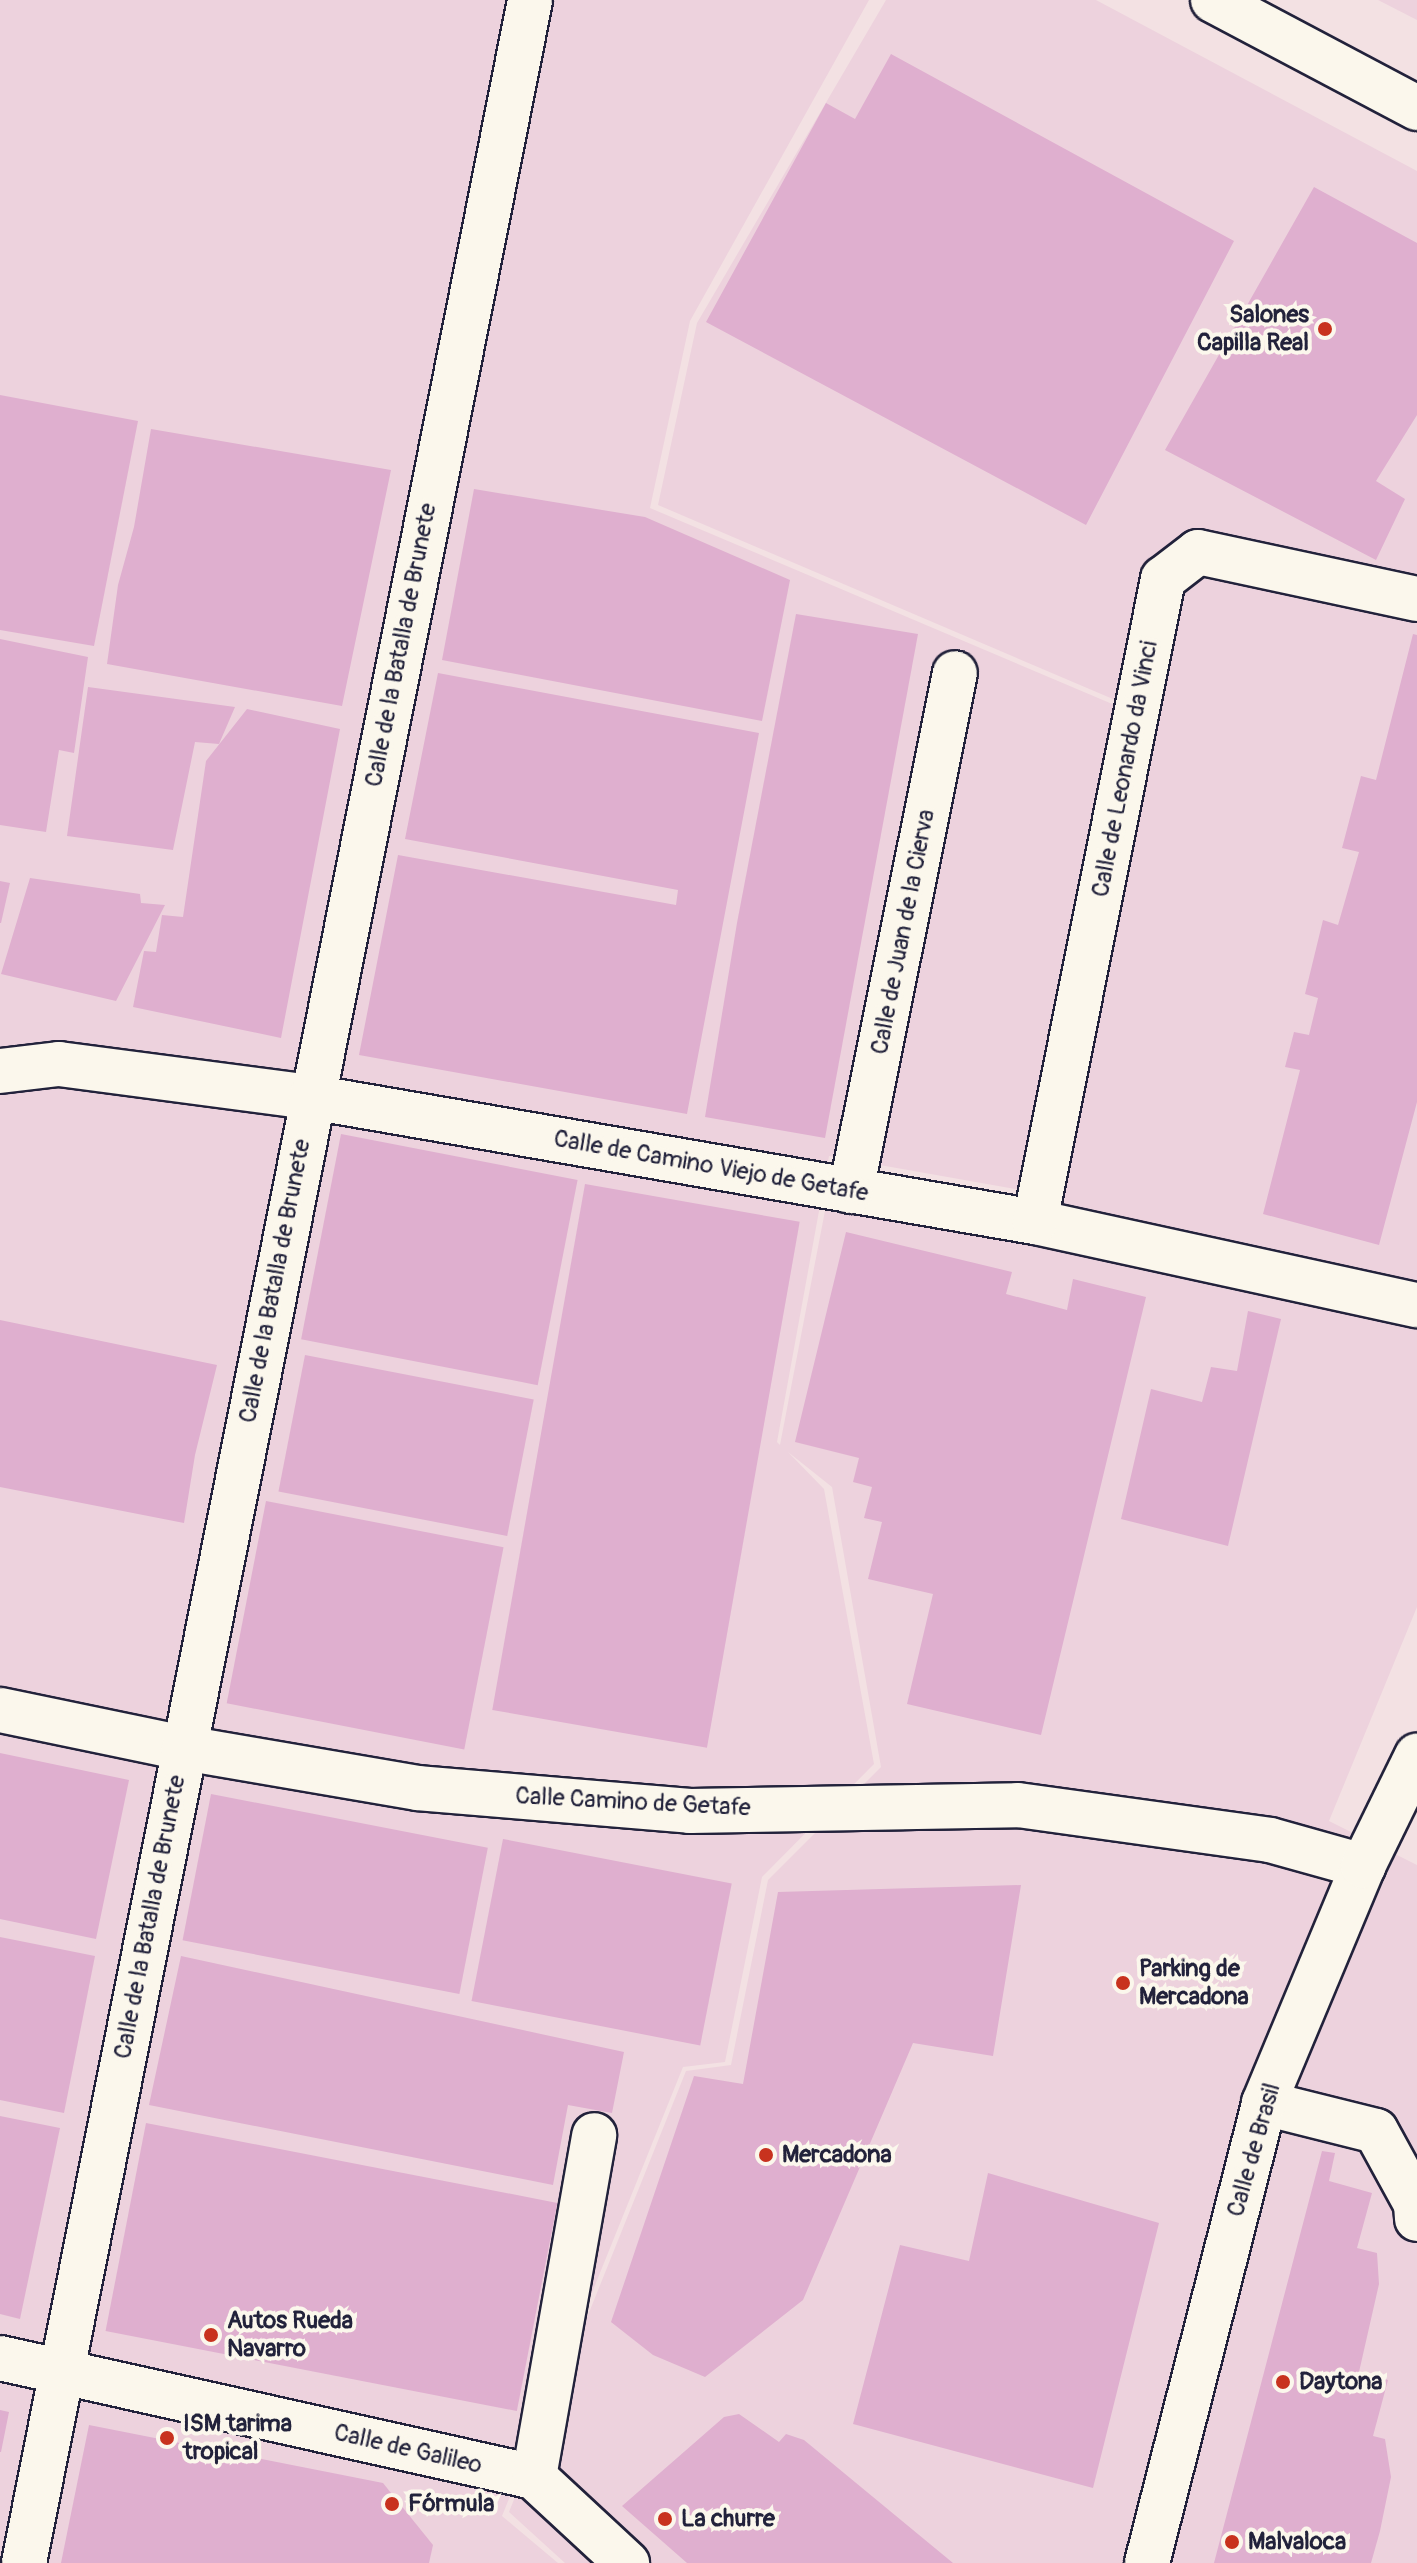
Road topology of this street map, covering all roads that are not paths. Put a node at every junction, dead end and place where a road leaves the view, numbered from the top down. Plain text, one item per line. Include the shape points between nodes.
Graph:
1 (530, 0) edge
2 (1213, 0) edge
3 (1417, 108) edge
4 (1417, 599) edge
5 (955, 673) dead end
6 (0, 1071) edge
7 (311, 1097) junction
8 (851, 1191) junction
9 (1035, 1222) junction
10 (1415, 1298) edge
11 (0, 1710) edge
12 (184, 1748) junction
13 (1417, 1756) edge
14 (1407, 1800) edge
15 (1363, 1866) junction
16 (1264, 2103) junction
17 (594, 2135) dead end
18 (1417, 2219) edge
19 (0, 2358) edge
20 (60, 2369) junction
21 (534, 2477) junction
22 (24, 2563) edge
23 (627, 2563) edge
24 (1147, 2563) edge

1 - 7 street, Calle de la Batalla de Brunete
2 - 3 street
4 - 9 street, Calle de Leonardo da Vinci via 1198,552 1163,579
5 - 8 street, Calle de Juan de la Cierva
6 - 7 street, Calle de Camino Viejo de Getafe via 59,1064
7 - 8 street, Calle de Camino Viejo de Getafe
7 - 12 street, Calle de la Batalla de Brunete
8 - 9 street, Calle de Camino Viejo de Getafe
9 - 10 street, Calle de Camino Viejo de Getafe
11 - 12 street, Calle Camino de Getafe
12 - 15 street, Calle Camino de Getafe via 417,1788 690,1811 1018,1805 1270,1840
12 - 20 street, Calle de la Batalla de Brunete
13 - 14 street, Calle de Brasil
14 - 15 street, Calle de Brasil
15 - 16 street, Calle de Brasil
16 - 18 street via 1376,2131 1416,2204
16 - 24 street, Calle de Brasil
17 - 21 street
19 - 20 street, Calle de Galileo
20 - 21 street, Calle de Galileo
20 - 22 street, Calle de la Batalla de Brunete
21 - 23 street, Calle de Galileo

